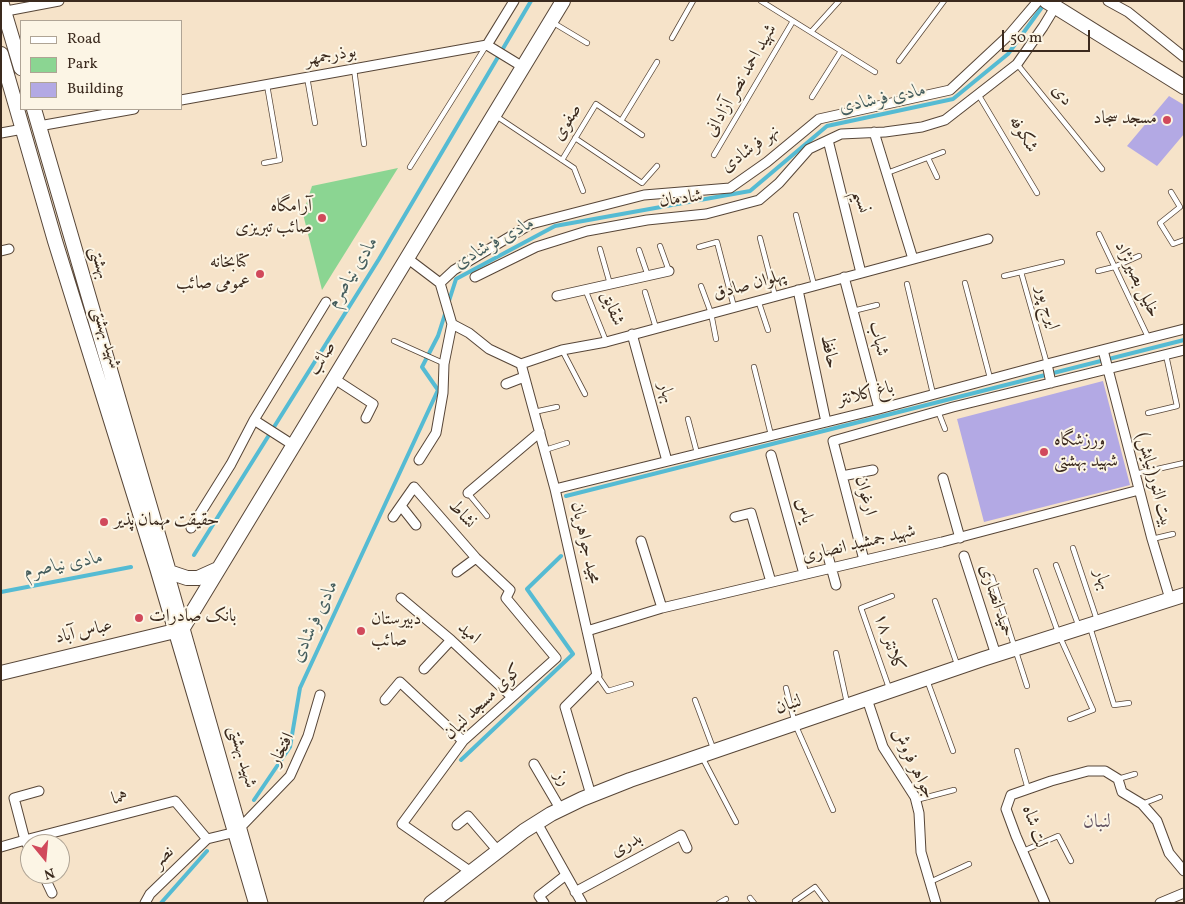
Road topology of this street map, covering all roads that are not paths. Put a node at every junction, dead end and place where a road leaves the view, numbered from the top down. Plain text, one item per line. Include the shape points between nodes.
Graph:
1 (59, 1) edge
2 (514, 1) edge
3 (563, 1) edge
4 (693, 1) edge
5 (761, 1) edge
6 (839, 1) edge
7 (944, 1) edge
8 (1050, 3) edge
9 (1115, 3) edge
10 (2, 8) edge
11 (793, 21) junction
12 (551, 22) junction
13 (811, 32) junction
14 (672, 38) dead end
15 (587, 43) dead end
16 (486, 45) junction
17 (841, 51) junction
18 (1, 54) edge
19 (1183, 54) edge
20 (899, 61) dead end
21 (657, 62) dead end
22 (1017, 64) junction
23 (20, 65) edge
24 (523, 67) junction
25 (354, 69) junction
26 (875, 72) dead end
27 (307, 78) junction
28 (267, 85) junction
29 (1184, 87) edge
30 (978, 94) junction
31 (812, 97) dead end
32 (182, 100) edge
33 (34, 110) edge
34 (128, 110) edge
35 (494, 115) junction
36 (621, 121) junction
37 (315, 123) dead end
38 (39, 126) junction
39 (22, 129) junction
40 (874, 132) junction
41 (1, 133) edge
42 (642, 135) dead end
43 (575, 138) junction
44 (828, 140) junction
45 (364, 144) dead end
46 (943, 152) dead end
47 (714, 155) dead end
48 (928, 158) junction
49 (562, 160) junction
50 (264, 163) dead end
51 (657, 166) dead end
52 (410, 167) dead end
53 (1102, 170) dead end
54 (887, 173) junction
55 (937, 177) dead end
56 (55, 182) junction
57 (39, 186) junction
58 (584, 191) dead end
59 (1171, 192) dead end
60 (1037, 194) dead end
61 (796, 215) dead end
62 (1098, 234) dead end
63 (760, 238) dead end
64 (988, 239) dead end
65 (1184, 240) edge
66 (660, 246) dead end
67 (700, 247) dead end
68 (600, 249) dead end
69 (639, 250) dead end
70 (1138, 256) dead end
71 (408, 258) junction
72 (913, 258) junction
73 (1062, 262) dead end
74 (1114, 267) junction
75 (669, 271) joint
76 (1098, 271) dead end
77 (1021, 272) junction
78 (861, 273) junction
79 (648, 276) junction
80 (1004, 276) dead end
81 (475, 277) dead end
82 (844, 277) junction
83 (440, 283) junction
84 (965, 283) dead end
85 (610, 284) junction
86 (907, 284) dead end
87 (814, 285) junction
88 (701, 286) dead end
89 (585, 289) junction
90 (798, 290) junction
91 (645, 292) dead end
92 (557, 296) dead end
93 (775, 296) junction
94 (758, 300) junction
95 (326, 302) dead end
96 (877, 305) dead end
97 (734, 307) junction
98 (853, 311) junction
99 (711, 313) junction
100 (452, 324) junction
101 (656, 328) junction
102 (1184, 329) edge
103 (768, 330) dead end
104 (632, 334) junction
105 (1148, 337) junction
106 (716, 338) dead end
107 (394, 341) dead end
108 (606, 342) junction
109 (562, 350) junction
110 (1103, 350) junction
111 (1184, 350) edge
112 (1166, 354) junction
113 (444, 364) junction
114 (521, 364) junction
115 (1047, 364) junction
116 (754, 367) dead end
117 (1107, 369) junction
118 (524, 377) junction
119 (333, 378) junction
120 (990, 378) junction
121 (1051, 382) junction
122 (506, 384) dead end
123 (585, 394) dead end
124 (933, 394) junction
125 (556, 406) dead end
126 (879, 409) junction
127 (938, 411) junction
128 (534, 412) junction
129 (1148, 413) dead end
130 (366, 418) dead end
131 (688, 420) dead end
132 (257, 422) junction
133 (826, 422) junction
134 (945, 429) dead end
135 (540, 432) junction
136 (771, 435) junction
137 (833, 441) joint
138 (567, 443) dead end
139 (293, 445) junction
140 (545, 450) junction
141 (697, 453) junction
142 (772, 455) dead end
143 (419, 460) dead end
144 (667, 461) junction
145 (1184, 463) edge
146 (873, 470) dead end
147 (1135, 474) junction
148 (842, 476) junction
149 (943, 478) dead end
150 (555, 489) junction
151 (1139, 490) junction
152 (468, 493) joint
153 (401, 506) junction
154 (487, 516) dead end
155 (393, 517) dead end
156 (735, 517) dead end
157 (416, 525) dead end
158 (191, 528) dead end
159 (1173, 534) dead end
160 (960, 538) junction
161 (1152, 539) junction
162 (641, 541) dead end
163 (1073, 548) dead end
164 (828, 556) dead end
165 (964, 556) dead end
166 (476, 558) junction
167 (864, 560) junction
168 (1056, 565) dead end
169 (832, 567) junction
170 (218, 569) junction
171 (169, 572) junction
172 (457, 572) dead end
173 (1036, 572) dead end
174 (804, 574) junction
175 (992, 577) dead end
176 (771, 582) junction
177 (836, 585) dead end
178 (510, 590) joint
179 (1184, 595) edge
180 (892, 596) dead end
181 (401, 598) dead end
182 (1170, 599) junction
183 (935, 601) dead end
184 (662, 608) junction
185 (1089, 625) junction
186 (182, 630) junction
187 (587, 631) junction
188 (1059, 635) junction
189 (452, 640) junction
190 (1016, 649) junction
191 (836, 653) dead end
192 (996, 655) junction
193 (958, 668) junction
194 (424, 670) dead end
195 (1, 672) edge
196 (597, 675) junction
197 (927, 679) junction
198 (631, 684) dead end
199 (1027, 686) dead end
200 (786, 688) dead end
201 (890, 691) junction
202 (320, 694) dead end
203 (512, 697) junction
204 (866, 699) junction
205 (385, 700) dead end
206 (695, 700) dead end
207 (1129, 703) dead end
208 (848, 706) junction
209 (1070, 719) dead end
210 (796, 724) junction
211 (463, 741) junction
212 (953, 751) dead end
213 (1017, 751) dead end
214 (708, 753) junction
215 (534, 764) dead end
216 (1135, 774) dead end
217 (1118, 779) junction
218 (1028, 789) junction
219 (954, 790) dead end
220 (39, 791) dead end
221 (591, 795) junction
222 (1160, 797) dead end
223 (916, 800) junction
224 (1142, 804) junction
225 (561, 810) junction
226 (833, 810) dead end
227 (736, 822) dead end
228 (537, 823) junction
229 (457, 825) dead end
230 (239, 829) junction
231 (23, 834) edge
232 (49, 834) edge
233 (207, 839) junction
234 (20, 841) edge
235 (1, 847) edge
236 (687, 848) dead end
237 (498, 851) junction
238 (1023, 851) junction
239 (1071, 861) dead end
240 (969, 864) dead end
241 (1184, 871) edge
242 (471, 872) junction
243 (566, 875) junction
244 (930, 882) junction
245 (48, 884) edge
246 (52, 892) dead end
247 (575, 892) junction
248 (1184, 893) edge
249 (750, 898) dead end
250 (726, 899) dead end
251 (795, 901) dead end
252 (145, 903) edge
253 (256, 903) edge
254 (263, 903) edge
255 (431, 903) edge
256 (544, 903) edge
257 (582, 903) edge
258 (719, 903) edge
259 (754, 903) edge
260 (827, 903) edge
261 (936, 903) edge
262 (1046, 903) edge
263 (1160, 903) edge

1 - 10 street
2 - 16 street
3 - 12 main road, صائب
4 - 14 lane
5 - 11 lane
6 - 13 lane
7 - 20 lane
8 - 22 street, شادمان via 1043,27
8 - 29 main road
8 - 83 street, نهر فرشادی via 1009,35 950,90 819,120 730,188 644,195 531,224 454,270
9 - 19 street
10 - 23 main road
11 - 13 lane
11 - 47 lane, شهید احمد نصر آزادانی
12 - 15 lane
12 - 24 main road, صائب
13 - 17 lane
16 - 24 street
16 - 25 street, بوذرجمهر
16 - 52 lane
17 - 26 lane
17 - 31 lane
18 - 39 main road, شهید بهشتی
21 - 36 lane
22 - 30 street, شادمان
22 - 53 lane, دی
24 - 35 main road, صائب
25 - 27 street, بوذرجمهر
25 - 45 lane
27 - 28 street, بوذرجمهر
27 - 37 lane
28 - 32 street, بوذرجمهر
28 - 50 lane via 280,160
30 - 40 street, شادمان via 945,120 922,127
30 - 60 lane, شکوفه
33 - 38 main road, بهشتی
34 - 38 street
35 - 49 lane, صفوی
35 - 71 main road, صائب
36 - 42 lane, صفوی
36 - 43 lane, صفوی via 596,104
38 - 56 main road, بهشتی
39 - 41 street
39 - 57 main road, شهید بهشتی
40 - 44 street, شادمان via 841,134
40 - 54 street
43 - 49 lane, صفوی
43 - 51 lane via 642,183
44 - 78 street, نسیم
44 - 81 street, شادمان via 808,149 779,183 759,200 706,214 587,231 536,247
46 - 48 lane
48 - 54 lane
48 - 55 lane
49 - 58 lane via 574,168
54 - 72 street
56 - 57 main road
56 - 171 main road, بهشتی
57 - 186 main road, شهید بهشتی
59 - 65 lane via 1180,207 1160,223 1173,244
61 - 87 lane
62 - 74 lane, خلیل بصیرنژاد
63 - 93 lane
64 - 72 street, پهلوان صادق
66 - 75 lane, شقایق
67 - 97 lane via 716,242
68 - 85 lane, شقایق
69 - 79 lane
70 - 74 lane
71 - 83 street
71 - 119 main road, صائب
72 - 78 street, پهلوان صادق
73 - 77 lane, ایرج پور
74 - 76 lane
74 - 105 lane, خلیل بصیرنژاد
75 - 79 street, شقایق
77 - 80 lane
77 - 115 lane, ایرج پور
78 - 82 street, پهلوان صادق
79 - 85 street, شقایق
82 - 87 street, پهلوان صادق
82 - 98 street, شهاب
83 - 100 street
84 - 120 lane
85 - 89 street, شقایق
86 - 124 lane
87 - 90 street, پهلوان صادق
88 - 99 lane
89 - 92 street, شقایق
89 - 108 lane, شقایق
90 - 93 street, پهلوان صادق
90 - 133 street, حافظ
91 - 101 lane
93 - 94 street, پهلوان صادق
94 - 97 street, پهلوان صادق
94 - 103 lane
95 - 132 street
96 - 98 lane
97 - 99 street, پهلوان صادق
98 - 126 street, شهاب
99 - 101 street, پهلوان صادق
99 - 106 lane
100 - 113 street
100 - 114 street via 489,349
101 - 104 street, پهلوان صادق
102 - 105 street, باغ کلانتر
104 - 108 street, پهلوان صادق
104 - 144 street, بهار
105 - 110 street, باغ کلانتر
107 - 113 lane
108 - 109 street, پهلوان صادق
109 - 114 street, پهلوان صادق
109 - 123 lane
110 - 115 street, باغ کلانتر
110 - 117 street, بیت النور(نیایش)
111 - 112 street, باغ کلانتر
112 - 117 street, باغ کلانتر
112 - 129 lane via 1177,406
113 - 143 street via 436,433
114 - 118 street, مجید جواهریان
115 - 120 street, باغ کلانتر
115 - 121 street
116 - 136 lane
117 - 121 street, باغ کلانتر
117 - 147 street, بیت النور(نیایش)
118 - 122 street
118 - 128 street, مجید جواهریان
119 - 130 street via 373,404
119 - 139 main road, صائب
120 - 124 street, باغ کلانتر
121 - 127 street, باغ کلانتر
124 - 126 street, باغ کلانتر
125 - 128 lane
126 - 133 street, باغ کلانتر
127 - 134 lane
127 - 137 street, باغ کلانتر
128 - 135 street, مجید جواهریان
131 - 141 lane
132 - 139 street
132 - 158 street
133 - 136 street, باغ کلانتر
135 - 140 street, مجید جواهریان
135 - 152 street, نشاط
136 - 141 street, باغ کلانتر
137 - 148 street, ارغوان
138 - 140 lane
139 - 170 main road, صائب
140 - 150 street, مجید جواهریان
141 - 144 street, باغ کلانتر
142 - 174 street, یاس
144 - 150 street, باغ کلانتر
145 - 147 lane
146 - 148 street
147 - 151 street, بیت النور(نیایش)
148 - 167 street, ارغوان
149 - 160 street
150 - 187 street, مجید جواهریان
151 - 160 street, شهید جمشید انصاری
151 - 161 street, بیت النور(نیایش)
152 - 154 lane
153 - 155 street, نشاط
153 - 157 street
153 - 166 street, نشاط via 414,487
156 - 176 street via 751,513
159 - 161 lane
160 - 167 street, شهید جمشید انصاری
161 - 182 street, بیت النور(نیایش)
162 - 184 street
163 - 185 lane, بهار
164 - 169 street
165 - 192 street, حمید انصاری
166 - 172 street
166 - 178 street, نشاط
167 - 169 street, شهید جمشید انصاری
168 - 185 lane
169 - 174 street, شهید جمشید انصاری
169 - 177 street
170 - 171 main road via 198,578
170 - 186 main road, صائب
171 - 186 street
173 - 188 lane
174 - 176 street, شهید جمشید انصاری
175 - 190 lane
176 - 184 street, شهید جمشید انصاری
178 - 203 street, کوی مسجد لنبان via 506,598 556,658
179 - 182 main road, لنبان
180 - 201 lane, کلانتر ۱۸ via 861,608
181 - 189 street, امید
182 - 185 main road, لنبان
183 - 193 lane
184 - 187 street, شهید جمشید انصاری
185 - 188 main road, لنبان
185 - 207 lane via 1114,705
186 - 195 main road, عباس آباد
186 - 230 main road, شهید بهشتی
187 - 196 street, مجید جواهریان
188 - 190 main road, لنبان
188 - 209 lane via 1094,710
189 - 194 street
189 - 203 street, امید
190 - 192 main road, لنبان
190 - 199 lane
191 - 208 lane
192 - 193 main road, لنبان
193 - 197 main road, لنبان
196 - 198 lane via 608,691
196 - 221 street via 565,706
197 - 201 main road, لنبان
197 - 212 lane
200 - 210 lane
201 - 204 main road, لنبان
202 - 230 street, افتخار via 308,736 290,776
203 - 211 street, کوی مسجد لنبان
204 - 208 main road, لنبان
204 - 223 street, جواهر فروش via 884,747
205 - 211 street via 400,682
206 - 214 lane
208 - 210 main road, لنبان
210 - 214 main road, لنبان
210 - 226 lane
211 - 242 street, کوی مسجد لنبان via 402,824
213 - 218 lane
214 - 221 main road, لنبان
214 - 227 lane
215 - 225 street, رز
216 - 217 lane
217 - 218 street, لت شاه via 1105,771 1088,771
217 - 224 street via 1122,792
218 - 238 street, لت شاه via 1011,795 1006,809
219 - 223 lane
220 - 231 street via 14,798
221 - 225 main road, لنبان
222 - 224 lane
223 - 244 street, جواهر فروش via 920,852
224 - 241 street via 1157,821 1169,853
225 - 228 main road, لنبان
228 - 237 main road, لنبان
228 - 243 street
229 - 237 street via 468,816
230 - 233 street
230 - 253 main road, شهید بهشتی
230 - 254 street, شهید بهشتی
232 - 233 street, هما via 175,802
233 - 252 street, نصر via 150,894
234 - 235 street
236 - 247 street, بدری via 681,835
237 - 242 main road, لنبان
238 - 239 lane via 1058,836
238 - 262 street, لت شاه
240 - 244 lane
242 - 255 main road, لنبان
243 - 247 street
243 - 256 street via 539,896
244 - 261 street, جواهر فروش
245 - 246 street
247 - 257 street
248 - 263 street
249 - 259 lane
250 - 258 lane
251 - 260 lane via 815,887

